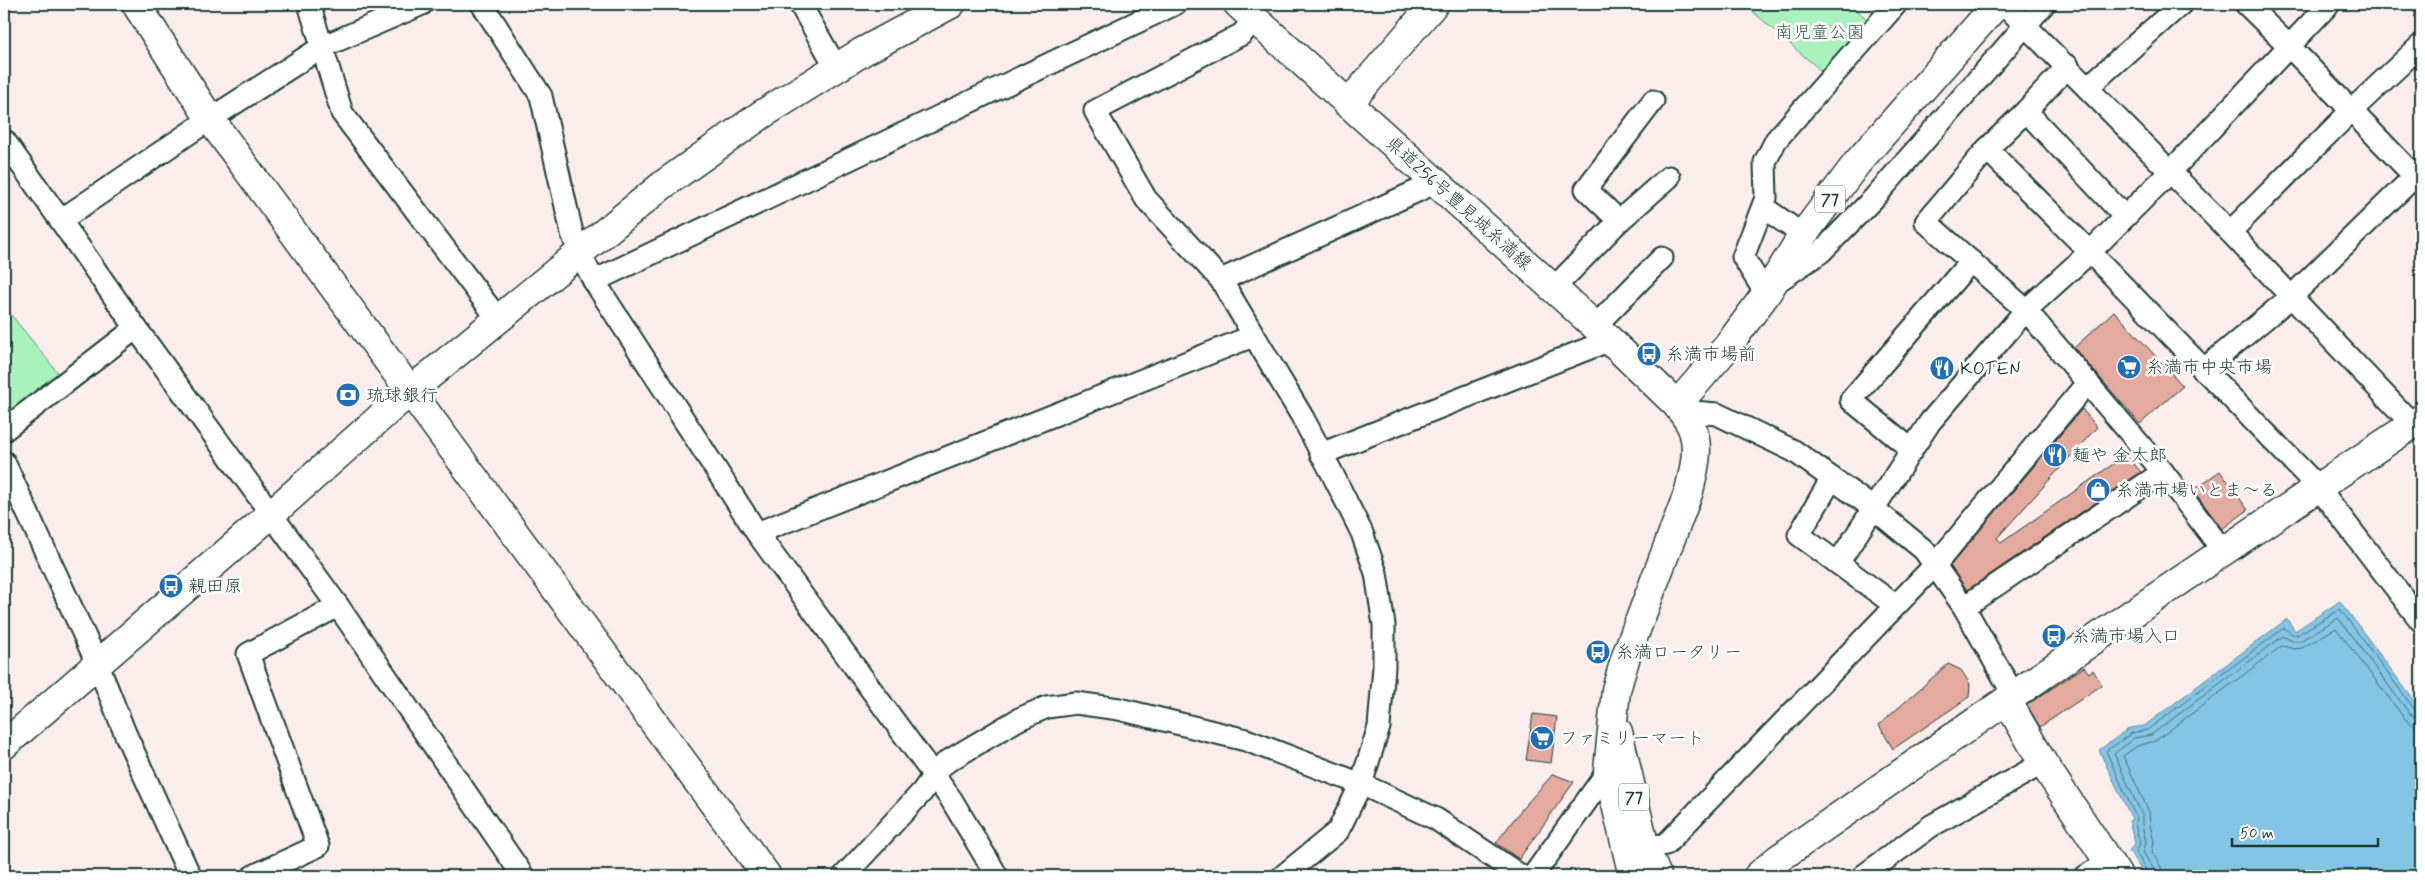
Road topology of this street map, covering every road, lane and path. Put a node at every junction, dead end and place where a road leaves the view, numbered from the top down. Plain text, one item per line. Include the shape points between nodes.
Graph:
1 (136, 4) edge
2 (309, 4) edge
3 (422, 4) edge
4 (482, 4) edge
5 (800, 4) edge
6 (951, 4) edge
7 (1175, 4) edge
8 (1434, 4) edge
9 (1997, 4) edge
10 (2004, 4) edge
11 (2044, 4) edge
12 (2181, 4) edge
13 (2246, 4) edge
14 (2329, 4) edge
15 (1887, 7) edge
16 (1246, 11) edge
17 (2026, 25) junction
18 (2421, 45) edge
19 (2289, 46) junction
20 (322, 47) junction
21 (2068, 66) junction
22 (837, 69) junction
23 (2088, 87) junction
24 (1653, 101) dead end
25 (1348, 104) junction
26 (2351, 110) junction
27 (2026, 111) junction
28 (210, 119) junction
29 (4, 140) edge
30 (1987, 149) junction
31 (2171, 171) junction
32 (1669, 176) dead end
33 (2419, 177) edge
34 (1437, 182) junction
35 (1763, 207) junction
36 (2125, 217) junction
37 (61, 220) junction
38 (1619, 221) junction
39 (2230, 232) junction
40 (1803, 235) junction
41 (579, 252) junction
42 (2090, 252) junction
43 (1662, 258) dead end
44 (1970, 261) junction
45 (1221, 280) junction
46 (594, 281) junction
47 (1554, 288) junction
48 (1769, 289) junction
49 (2291, 297) junction
50 (2026, 310) junction
51 (498, 319) junction
52 (136, 328) junction
53 (1603, 333) junction
54 (1253, 336) junction
55 (2203, 370) junction
56 (2088, 382) junction
57 (408, 392) junction
58 (1679, 408) junction
59 (2417, 422) edge
60 (4, 430) edge
61 (1912, 450) junction
62 (1321, 454) junction
63 (4, 462) edge
64 (2163, 472) junction
65 (1832, 478) junction
66 (2318, 487) junction
67 (1873, 508) junction
68 (270, 515) junction
69 (757, 533) junction
70 (2224, 552) junction
71 (1838, 563) junction
72 (1934, 565) junction
73 (1895, 605) junction
74 (338, 606) junction
75 (1964, 607) junction
76 (2421, 621) edge
77 (98, 665) junction
78 (2009, 698) junction
79 (1614, 716) junction
80 (4, 745) edge
81 (2043, 763) junction
82 (1608, 771) junction
83 (934, 776) junction
84 (1361, 784) junction
85 (1646, 848) junction
86 (1778, 859) junction
87 (2114, 869) edge
88 (190, 876) edge
89 (253, 876) edge
90 (524, 876) edge
91 (767, 876) edge
92 (844, 876) edge
93 (997, 876) edge
94 (1283, 876) edge
95 (1521, 876) edge
96 (1533, 876) edge
97 (1633, 876) edge
98 (1657, 876) edge
99 (1746, 876) edge
100 (1758, 876) edge
101 (1863, 876) edge
102 (2086, 876) edge

1 - 28 street
2 - 20 street
3 - 20 street
4 - 41 street via 541,96 564,204
5 - 22 street
6 - 22 street
7 - 46 street
8 - 25 street
9 - 40 street, 77 via 1857,163
10 - 17 street
11 - 17 street
12 - 23 street
13 - 19 street
14 - 19 street
15 - 35 street via 1776,140 1765,162 1766,198
16 - 25 street, 県道256号豊見城糸満線
16 - 45 street via 1242,34 1095,111 1146,199
17 - 21 street
17 - 48 street via 1874,198 1821,252
18 - 26 street
19 - 26 street
19 - 31 street
20 - 28 street
20 - 51 street via 342,113
21 - 23 street
21 - 27 street
22 - 41 street via 753,120 664,184
23 - 31 street
24 - 38 street via 1586,189
25 - 34 street, 県道256号豊見城糸満線
26 - 33 street
26 - 39 street
27 - 30 street
27 - 36 street
28 - 37 street
28 - 57 street
29 - 37 street
30 - 42 street
30 - 44 street via 1926,222
31 - 36 street
31 - 39 street
32 - 38 street
33 - 49 street
34 - 45 street
34 - 47 street, 県道256号豊見城糸満線
35 - 40 street
35 - 48 street via 1743,257
36 - 42 street
37 - 52 street
38 - 47 street
39 - 49 street
40 - 48 street, 77
41 - 46 street
41 - 51 street
42 - 50 street
42 - 55 street
43 - 53 street
44 - 50 street
44 - 61 street via 1851,400
45 - 54 street
46 - 69 street
47 - 53 street, 県道256号豊見城糸満線
48 - 58 street, 77
49 - 55 street
49 - 59 street
50 - 56 street
50 - 61 street via 1930,422
51 - 57 street
52 - 60 street
52 - 68 street
53 - 58 street, 県道256号豊見城糸満線
53 - 62 street
54 - 62 street
54 - 69 street
55 - 66 street
56 - 64 street
56 - 72 street
57 - 68 street
57 - 91 street
58 - 65 street via 1717,414 1794,451
58 - 79 street, 77 via 1692,427 1696,448 1694,469 1689,491 1626,656 1616,690
59 - 66 street
61 - 67 street
62 - 84 street via 1362,533 1376,573 1384,625 1379,727
63 - 77 street
64 - 70 street
64 - 75 street
65 - 67 street
65 - 71 street via 1800,534
66 - 70 street
66 - 76 street
67 - 71 street
67 - 72 street via 1924,550
68 - 74 street
68 - 77 street
69 - 83 street
70 - 78 street
71 - 73 street
72 - 73 street
72 - 75 street
73 - 85 street via 1666,844
74 - 89 street via 248,654 318,846
74 - 90 street
75 - 78 street via 2008,684
77 - 80 street
77 - 88 street
78 - 81 street via 2012,711
78 - 86 street
79 - 82 street, 77
79 - 85 street, 77
81 - 87 street
81 - 101 street via 1932,826
82 - 96 street
82 - 97 street, 77
83 - 84 street via 948,761 1026,715 1047,707 1076,703 1119,709 1246,740
83 - 92 street
83 - 93 street
84 - 94 street via 1338,831
84 - 95 street via 1436,819
85 - 98 street, 77
86 - 99 street
86 - 100 street
87 - 102 street

